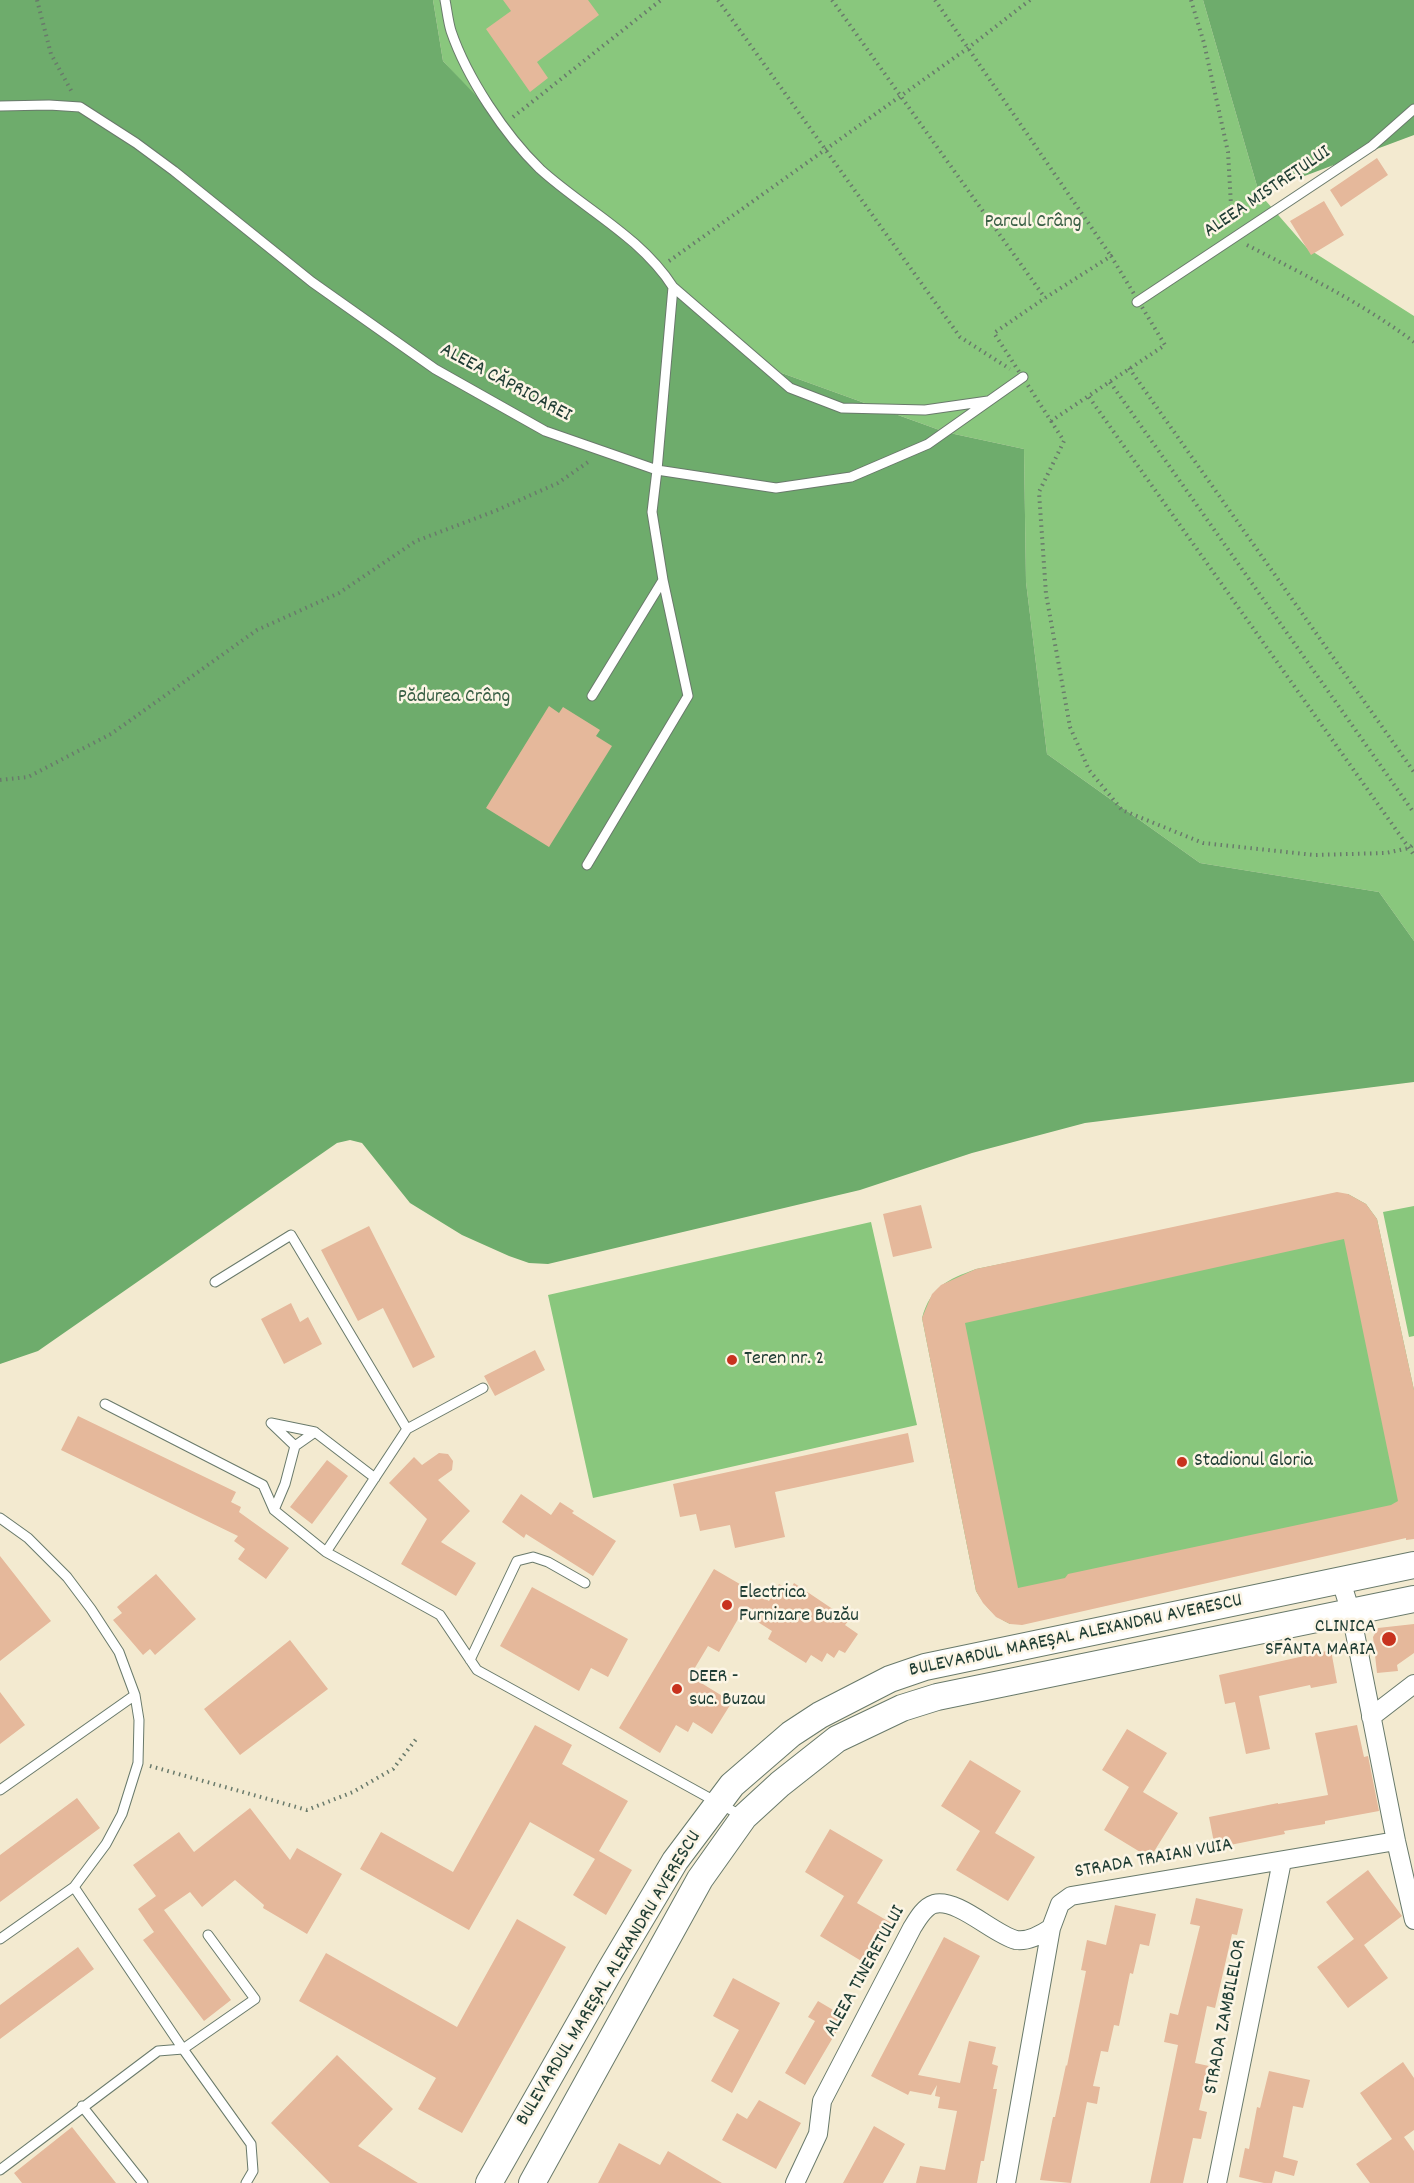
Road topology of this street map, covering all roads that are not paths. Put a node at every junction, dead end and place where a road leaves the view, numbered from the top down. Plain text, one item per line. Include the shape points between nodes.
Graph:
1 (445, 0) edge
2 (0, 106) edge
3 (1414, 110) edge
4 (673, 287) junction
5 (1137, 302) road end
6 (1023, 377) road end
7 (990, 400) junction
8 (657, 470) junction
9 (663, 580) junction
10 (592, 696) dead end
11 (587, 865) dead end
12 (215, 1282) dead end
13 (483, 1388) dead end
14 (105, 1404) dead end
15 (407, 1428) junction
16 (315, 1432) junction
17 (295, 1446) junction
18 (375, 1478) junction
19 (285, 1484) junction
20 (263, 1485) junction
21 (274, 1510) junction
22 (0, 1518) edge
23 (326, 1552) junction
24 (1414, 1565) edge
25 (1341, 1581) junction
26 (585, 1583) dead end
27 (1414, 1599) edge
28 (1351, 1613) junction
29 (470, 1660) junction
30 (1414, 1684) edge
31 (135, 1695) junction
32 (1371, 1717) junction
33 (0, 1790) edge
34 (718, 1801) junction
35 (744, 1817) junction
36 (1396, 1841) junction
37 (1282, 1861) junction
38 (74, 1887) junction
39 (1414, 1920) edge
40 (1051, 1928) junction
41 (208, 1935) dead end
42 (0, 1939) edge
43 (609, 1972) junction
44 (638, 1990) junction
45 (183, 2049) junction
46 (82, 2106) junction
47 (0, 2170) edge
48 (142, 2183) edge
49 (246, 2183) edge
50 (489, 2183) edge
51 (532, 2183) edge
52 (795, 2183) edge
53 (1006, 2183) edge
54 (1217, 2183) edge

1 - 4 lane via 451,31 474,83 503,125 540,168 643,250
2 - 8 lane, ALEEA CĂPRIOAREI via 80,107 174,171 312,282 435,369 545,431
3 - 5 lane, ALEEA MISTREȚULUI via 1372,146
4 - 7 lane via 789,388 842,408 925,410
4 - 8 lane
6 - 7 lane, ALEEA CĂPRIOAREI
7 - 8 lane, ALEEA CĂPRIOAREI via 928,444 850,477 776,488
8 - 9 lane via 652,512
9 - 10 lane
9 - 11 lane via 688,696
12 - 15 lane via 291,1235
13 - 15 lane
14 - 20 lane
15 - 18 lane
16 - 17 lane
16 - 17 lane via 271,1423
16 - 18 lane
17 - 19 lane
18 - 23 lane
19 - 20 lane
19 - 21 lane
20 - 21 lane
21 - 23 lane
22 - 31 lane via 67,1577 119,1652
23 - 29 lane via 441,1616
24 - 25 main road, BULEVARDUL MAREȘAL ALEXANDRU AVERESCU
25 - 28 street
25 - 34 main road, BULEVARDUL MAREȘAL ALEXANDRU AVERESCU via 925,1667 890,1679 791,1734
26 - 29 lane via 533,1557 517,1561
27 - 28 main road, BULEVARDUL MAREȘAL ALEXANDRU AVERESCU
28 - 32 street
28 - 35 main road, BULEVARDUL MAREȘAL ALEXANDRU AVERESCU via 937,1697 902,1708 837,1739
29 - 34 lane via 477,1670
30 - 32 street
31 - 33 lane
31 - 38 lane via 138,1763 122,1814 106,1844
32 - 36 street
34 - 35 lane
34 - 43 main road, BULEVARDUL MAREȘAL ALEXANDRU AVERESCU via 675,1861
35 - 44 main road, BULEVARDUL MAREȘAL ALEXANDRU AVERESCU via 700,1879
36 - 37 street, STRADA TRAIAN VUIA
36 - 39 street
37 - 40 street, STRADA TRAIAN VUIA via 1071,1896 1060,1904
37 - 54 street, STRADA ZAMBILELOR
38 - 42 lane
38 - 45 lane
40 - 52 street, ALEEA TINERETULUI via 1039,1936 1017,1940 950,1905 934,1904 922,1912 822,2101 818,2134
40 - 53 street, STRADA TRAIAN VUIA
41 - 45 lane via 255,1999
43 - 44 main road
43 - 50 main road, BULEVARDUL MAREȘAL ALEXANDRU AVERESCU
44 - 51 main road, BULEVARDUL MAREȘAL ALEXANDRU AVERESCU
45 - 46 lane via 158,2051
45 - 49 lane via 251,2144 253,2171
46 - 47 lane
46 - 48 lane

